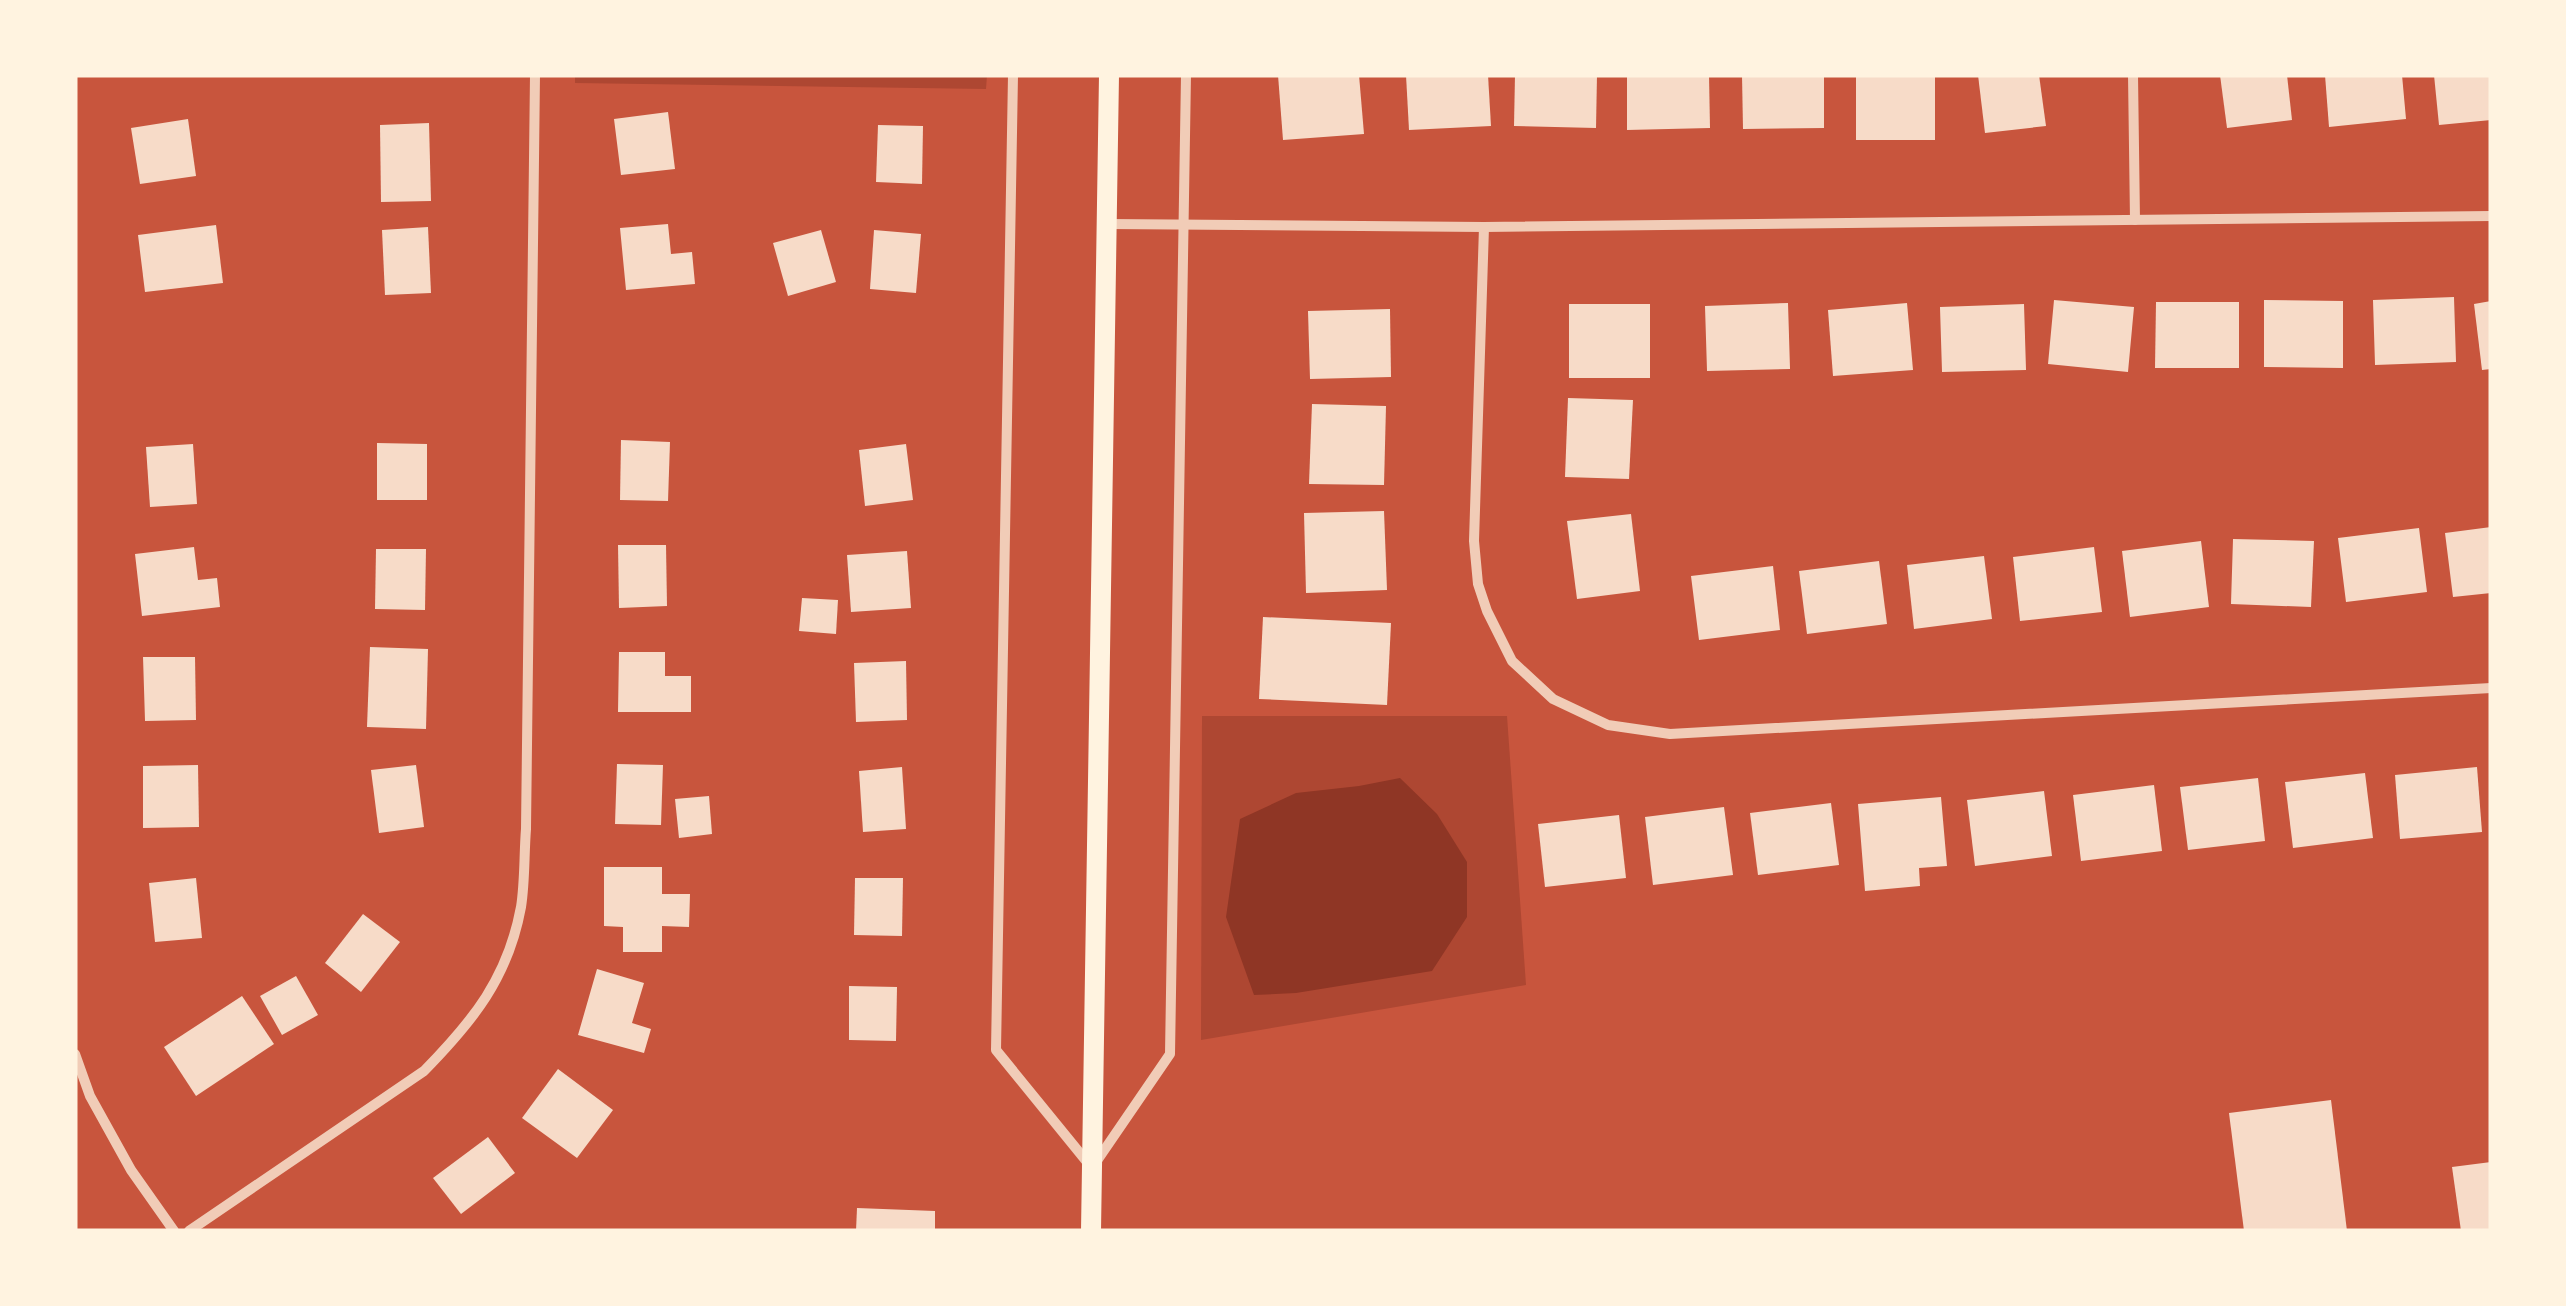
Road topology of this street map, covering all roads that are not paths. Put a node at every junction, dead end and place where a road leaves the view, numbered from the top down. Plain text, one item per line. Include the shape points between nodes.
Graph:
1 (536, 75) edge
2 (1013, 75) edge
3 (1109, 75) edge
4 (1186, 75) edge
5 (2133, 75) edge
6 (2491, 216) edge
7 (2135, 220) junction
8 (1108, 224) junction
9 (1184, 224) junction
10 (1484, 226) junction
11 (2491, 688) edge
12 (75, 1054) edge
13 (1092, 1168) junction
14 (174, 1231) edge
15 (189, 1231) edge
16 (1091, 1231) edge

1 - 15 street via 526,829 522,905 511,946 489,997 424,1071
2 - 13 street via 996,1050
3 - 8 main road
4 - 9 street
5 - 7 street
6 - 7 street
7 - 10 street
8 - 9 street
8 - 13 main road
9 - 10 street
9 - 13 street via 1170,1054
10 - 11 street via 1478,584 1512,661 1553,699 1608,726 1670,734
12 - 14 street via 131,1170
13 - 16 main road

